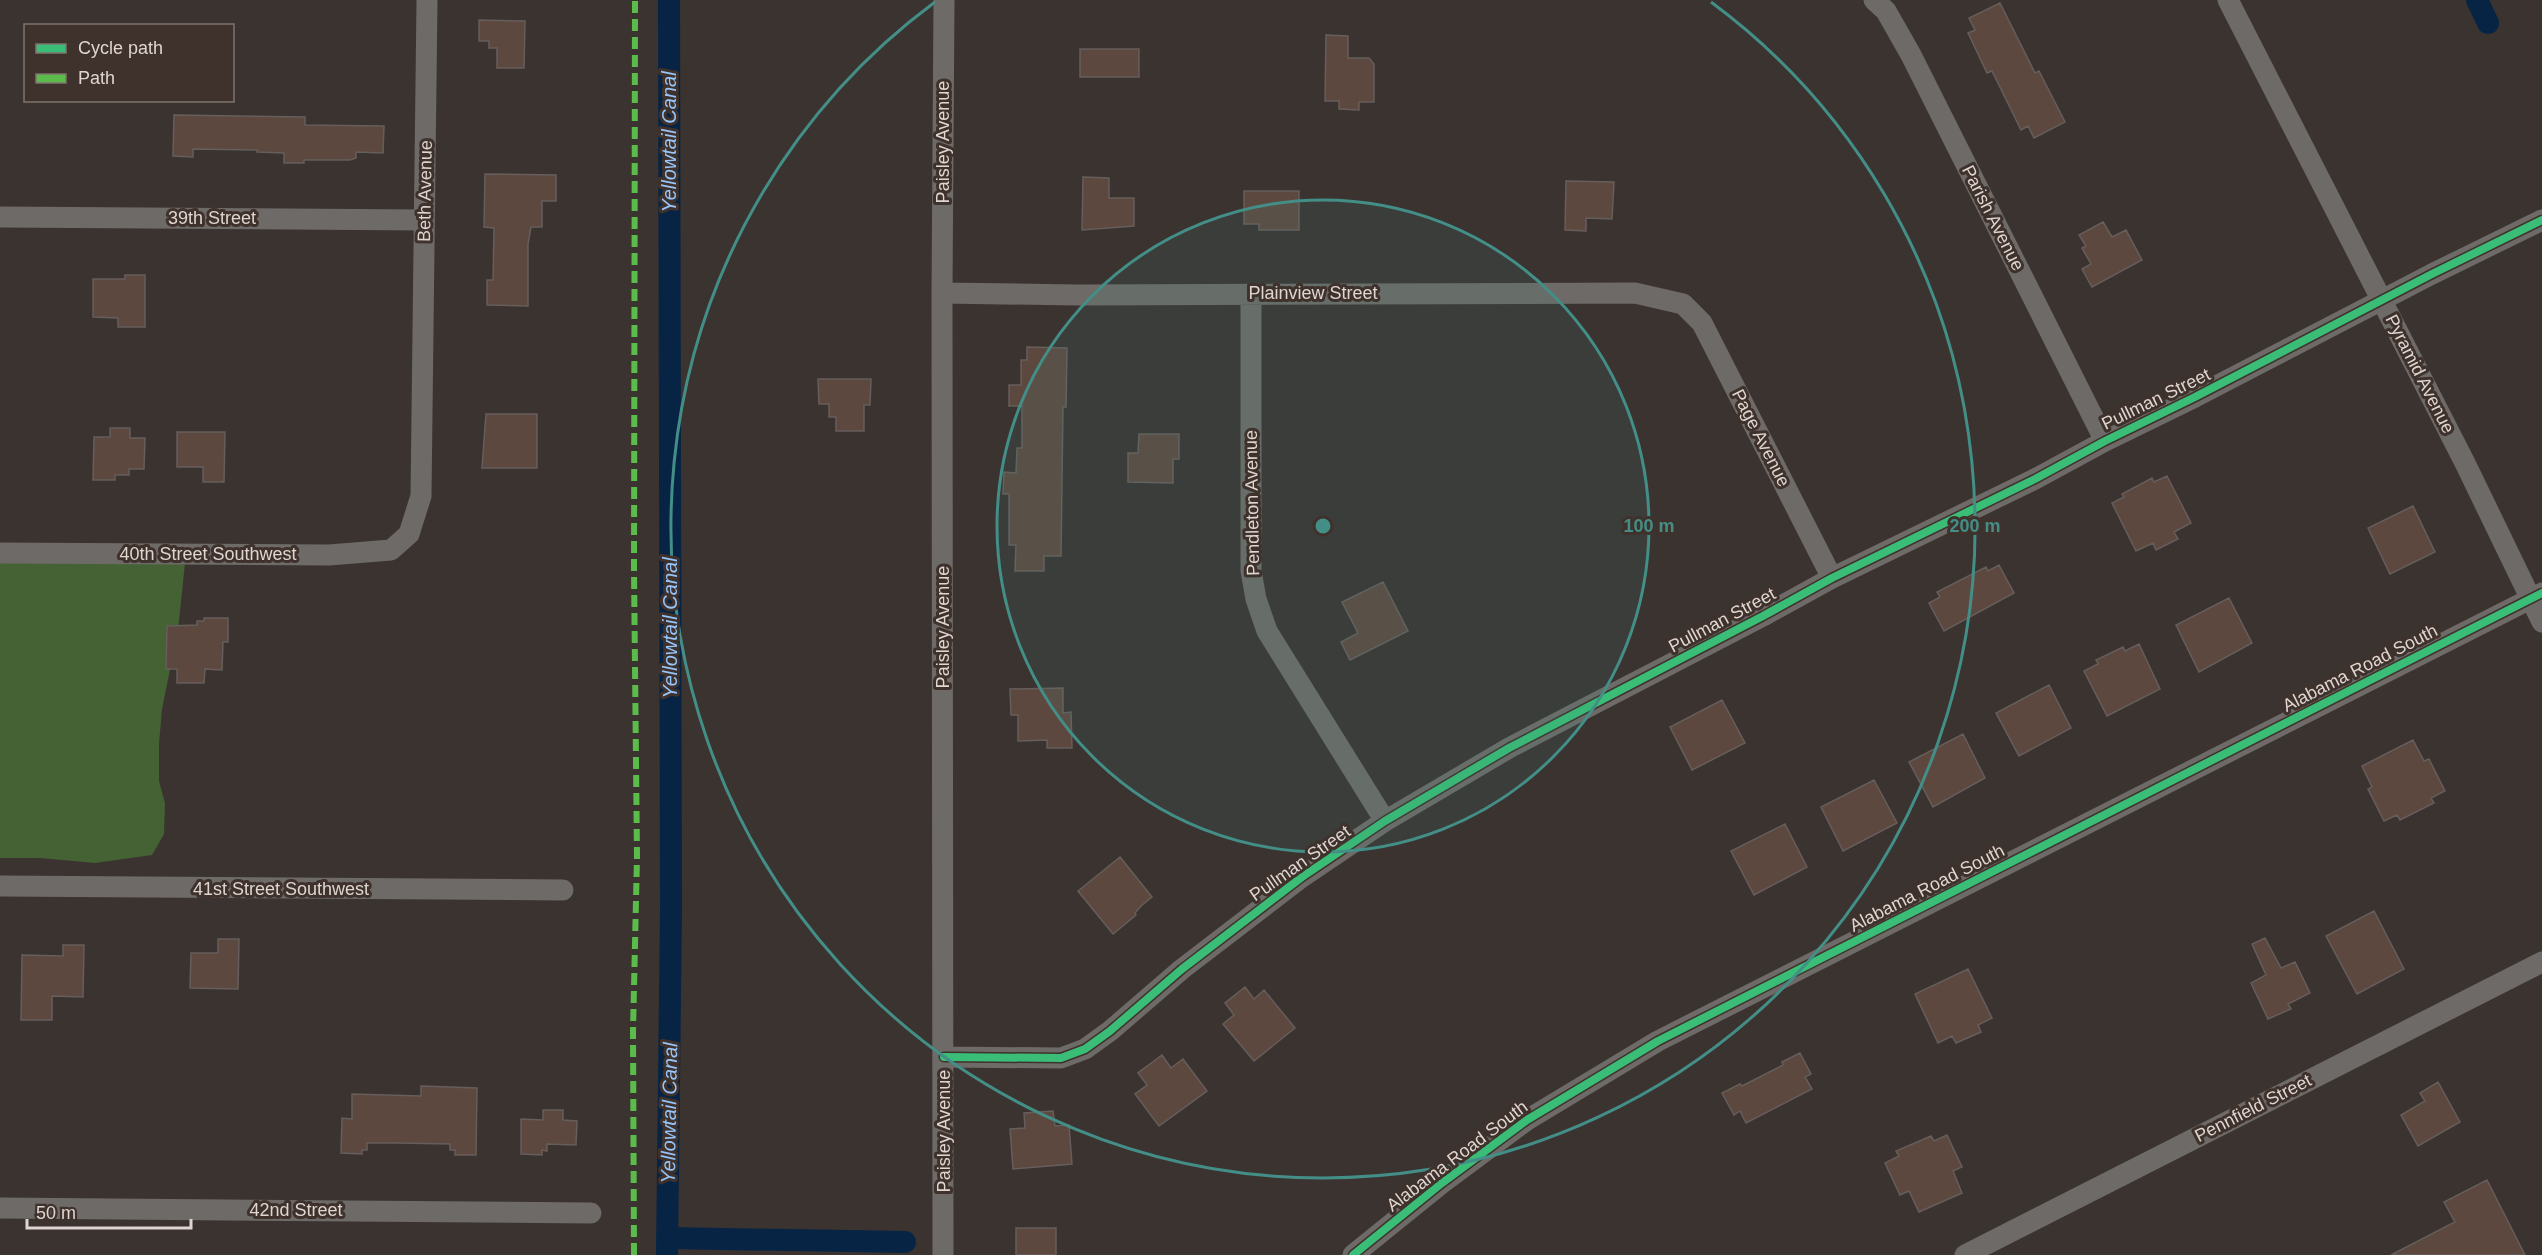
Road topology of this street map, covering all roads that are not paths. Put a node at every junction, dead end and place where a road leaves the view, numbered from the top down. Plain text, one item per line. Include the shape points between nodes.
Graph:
1 (427, 0) edge
2 (944, 0) edge
3 (1874, 0) edge
4 (2229, 0) edge
5 (0, 216) edge
6 (424, 220) junction
7 (2542, 220) edge
8 (942, 292) junction
9 (1251, 294) junction
10 (2382, 300) junction
11 (1683, 304) joint
12 (2105, 441) junction
13 (409, 534) joint
14 (0, 553) edge
15 (1832, 578) junction
16 (2536, 596) edge
17 (2542, 622) edge
18 (1385, 821) junction
19 (0, 886) edge
20 (563, 890) dead end
21 (2542, 962) edge
22 (944, 1057) junction
23 (0, 1208) edge
24 (591, 1213) dead end
25 (943, 1255) edge
26 (1353, 1255) edge
27 (1965, 1255) edge

1 - 6 street, Beth Avenue
2 - 8 street, Paisley Avenue
3 - 12 street, Parish Avenue via 1886,11 1911,55
4 - 10 street, Pyramid Avenue
5 - 6 street, 39th Street
6 - 13 street, Beth Avenue via 421,495
7 - 10 street, Pullman Street
8 - 9 street, Plainview Street
8 - 22 street, Paisley Avenue
9 - 11 street, Plainview Street via 1635,293
9 - 18 street, Pendleton Avenue via 1251,571 1256,599 1268,631
10 - 12 street, Pullman Street
10 - 16 street, Pyramid Avenue
11 - 15 street, Page Avenue via 1702,323
12 - 15 street, Pullman Street
13 - 14 street, 40th Street Southwest via 392,550 329,555
15 - 18 street, Pullman Street via 1509,748
16 - 17 street, Pyramid Avenue
16 - 26 street, Alabama Road South via 1658,1041 1527,1120
18 - 22 street, Pullman Street via 1293,884 1085,1049 1061,1058
19 - 20 street, 41st Street Southwest
21 - 27 street, Pennfield Street
22 - 25 street, Paisley Avenue
23 - 24 street, 42nd Street

